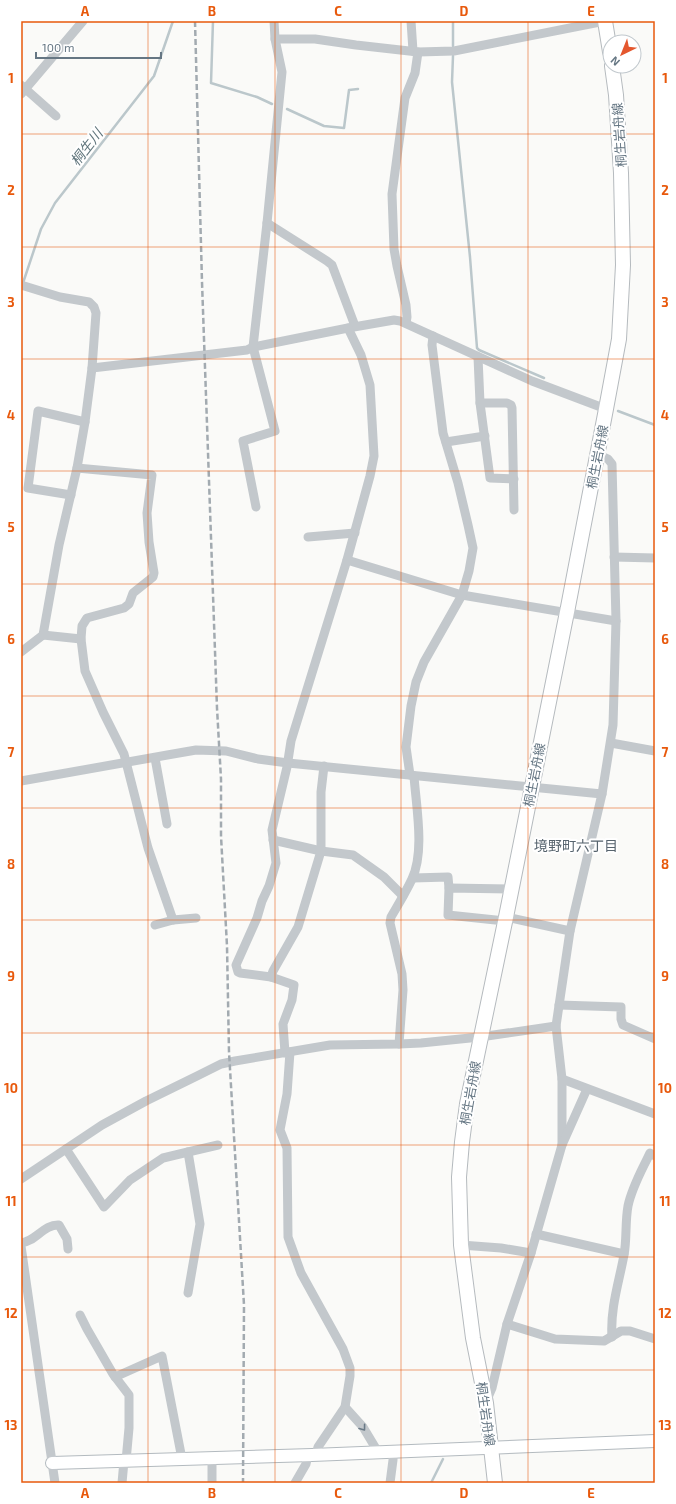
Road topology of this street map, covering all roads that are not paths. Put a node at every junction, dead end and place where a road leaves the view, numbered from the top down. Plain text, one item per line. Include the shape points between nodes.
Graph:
1 (83, 21) edge
2 (274, 21) edge
3 (411, 21) edge
4 (605, 21) edge
5 (607, 34) edge
6 (275, 40) junction
7 (415, 51) junction
8 (613, 74) edge
9 (22, 89) edge
10 (56, 116) dead end
11 (267, 223) junction
12 (21, 284) edge
13 (406, 324) junction
14 (352, 327) junction
15 (433, 336) junction
16 (253, 347) junction
17 (478, 358) junction
18 (92, 368) junction
19 (480, 404) junction
20 (606, 409) junction
21 (85, 422) junction
22 (485, 436) junction
23 (446, 442) junction
24 (597, 454) junction
25 (77, 468) junction
26 (514, 479) junction
27 (71, 495) junction
28 (256, 507) dead end
29 (514, 510) dead end
30 (355, 533) junction
31 (308, 537) dead end
32 (614, 557) junction
33 (655, 558) edge
34 (347, 560) junction
35 (462, 595) junction
36 (567, 613) junction
37 (616, 620) junction
38 (43, 635) junction
39 (81, 639) junction
40 (21, 652) edge
41 (611, 743) junction
42 (655, 751) edge
43 (155, 758) junction
44 (126, 762) junction
45 (288, 763) junction
46 (324, 766) junction
47 (412, 775) junction
48 (21, 781) edge
49 (532, 788) junction
50 (602, 794) junction
51 (167, 824) dead end
52 (273, 840) junction
53 (321, 851) junction
54 (412, 878) junction
55 (449, 888) junction
56 (512, 889) junction
57 (403, 896) junction
58 (196, 918) dead end
59 (506, 919) junction
60 (173, 920) junction
61 (155, 926) dead end
62 (570, 931) junction
63 (271, 977) junction
64 (559, 1005) junction
65 (556, 1026) junction
66 (480, 1037) junction
67 (655, 1038) edge
68 (399, 1044) junction
69 (287, 1053) junction
70 (562, 1079) junction
71 (586, 1089) junction
72 (655, 1114) edge
73 (218, 1145) dead end
74 (562, 1145) junction
75 (66, 1149) junction
76 (188, 1152) junction
77 (655, 1156) edge
78 (21, 1179) edge
79 (536, 1234) junction
80 (21, 1243) edge
81 (461, 1245) junction
82 (21, 1246) edge
83 (68, 1249) dead end
84 (531, 1253) junction
85 (624, 1254) junction
86 (188, 1293) dead end
87 (80, 1315) dead end
88 (507, 1324) junction
89 (612, 1337) junction
90 (655, 1339) edge
91 (115, 1377) junction
92 (486, 1403) junction
93 (345, 1406) junction
94 (655, 1441) edge
95 (491, 1448) junction
96 (378, 1452) junction
97 (393, 1452) junction
98 (312, 1455) junction
99 (212, 1458) junction
100 (182, 1459) junction
101 (125, 1461) junction
102 (52, 1463) junction
103 (55, 1483) edge
104 (122, 1483) edge
105 (212, 1483) edge
106 (295, 1483) edge
107 (390, 1483) edge
108 (495, 1483) edge

1 - 9 street
2 - 6 street
3 - 7 street
4 - 5 main road
4 - 7 street via 454,51
6 - 7 street via 315,39
6 - 11 street via 282,72
7 - 13 street via 415,73 406,98 392,194 394,249 406,305
8 - 20 main road, 桐生岩舟線 via 622,173 623,266 619,339
9 - 10 street
11 - 14 street via 332,265
11 - 16 street
12 - 18 street via 71,300 89,302 94,307 96,313
13 - 14 street via 394,320
13 - 15 street
14 - 16 street
14 - 30 street via 370,385 374,456
15 - 17 street
15 - 23 street via 432,345
16 - 18 street via 246,350
16 - 28 street via 276,431 243,441
17 - 19 street
17 - 20 street
18 - 21 street
19 - 22 street
19 - 26 street via 511,405
20 - 24 main road, 桐生岩舟線
21 - 25 street
21 - 27 street via 38,411 28,488
22 - 23 street
22 - 26 street via 490,478
23 - 35 street via 473,548
24 - 32 street via 612,464
24 - 36 main road, 桐生岩舟線
25 - 27 street
25 - 39 street via 152,475 147,513 153,577 133,593 129,604 124,608 87,618 82,626
26 - 29 street
27 - 38 street via 59,544
30 - 31 street
30 - 34 street
32 - 33 street
32 - 37 street
34 - 35 street
34 - 45 street via 290,741
35 - 36 street
35 - 47 street via 424,662 416,682 406,746
36 - 37 street
36 - 49 main road, 桐生岩舟線
37 - 41 street via 614,725
38 - 39 street
38 - 40 street
39 - 44 street via 87,676
41 - 42 street
41 - 50 street
43 - 44 street
43 - 45 street via 208,750
43 - 51 street
44 - 48 street
44 - 60 street via 148,848
45 - 46 street
45 - 52 street via 274,819
46 - 47 street
46 - 53 street via 321,792
47 - 49 street
47 - 54 street via 419,831 418,854
49 - 50 street
49 - 56 main road, 桐生岩舟線
50 - 62 street
52 - 53 street
52 - 63 street via 276,863 257,918 236,966 240,973
53 - 57 street via 353,855 384,877
53 - 63 street via 298,927
54 - 55 street via 448,877
54 - 57 street
55 - 56 street
55 - 59 street via 448,915
56 - 59 main road, 桐生岩舟線
57 - 68 street via 390,923 402,974
58 - 60 street
59 - 62 street
59 - 66 main road, 桐生岩舟線
60 - 61 street
62 - 64 street
63 - 69 street via 294,985 292,1000 283,1024
64 - 65 street
64 - 67 street via 621,1007 623,1025
65 - 66 street
65 - 70 street
66 - 68 street
66 - 81 main road, 桐生岩舟線 via 462,1142 459,1177
68 - 69 street via 330,1045
69 - 75 street via 221,1064 133,1108
69 - 93 street via 287,1094 280,1130 287,1148 288,1237 301,1273 346,1356 350,1376
70 - 71 street
70 - 74 street
71 - 72 street
71 - 74 street
73 - 76 street
74 - 79 street
75 - 76 street via 104,1207 130,1180 163,1158
75 - 78 street
76 - 86 street via 200,1224
77 - 85 street via 650,1153 632,1192 628,1207
79 - 84 street
79 - 85 street
80 - 83 street via 50,1226 59,1225 67,1239
81 - 84 street
81 - 92 main road, 桐生岩舟線 via 473,1338
82 - 102 street
84 - 88 street
85 - 89 street via 614,1303
87 - 91 street
88 - 89 street via 555,1339 604,1341
88 - 92 street
89 - 90 street via 621,1331 630,1331
91 - 100 street via 162,1356
91 - 101 street via 129,1395
92 - 95 main road, 桐生岩舟線
93 -> 96 street
93 - 98 street
94 - 95 street
95 - 97 street
95 - 108 main road, 桐生岩舟線
96 - 97 street
96 - 98 street
97 - 107 street
98 - 99 street
98 - 106 street
99 - 100 street
99 - 105 street
100 - 101 street
101 - 102 street
101 - 104 street
102 - 103 street

